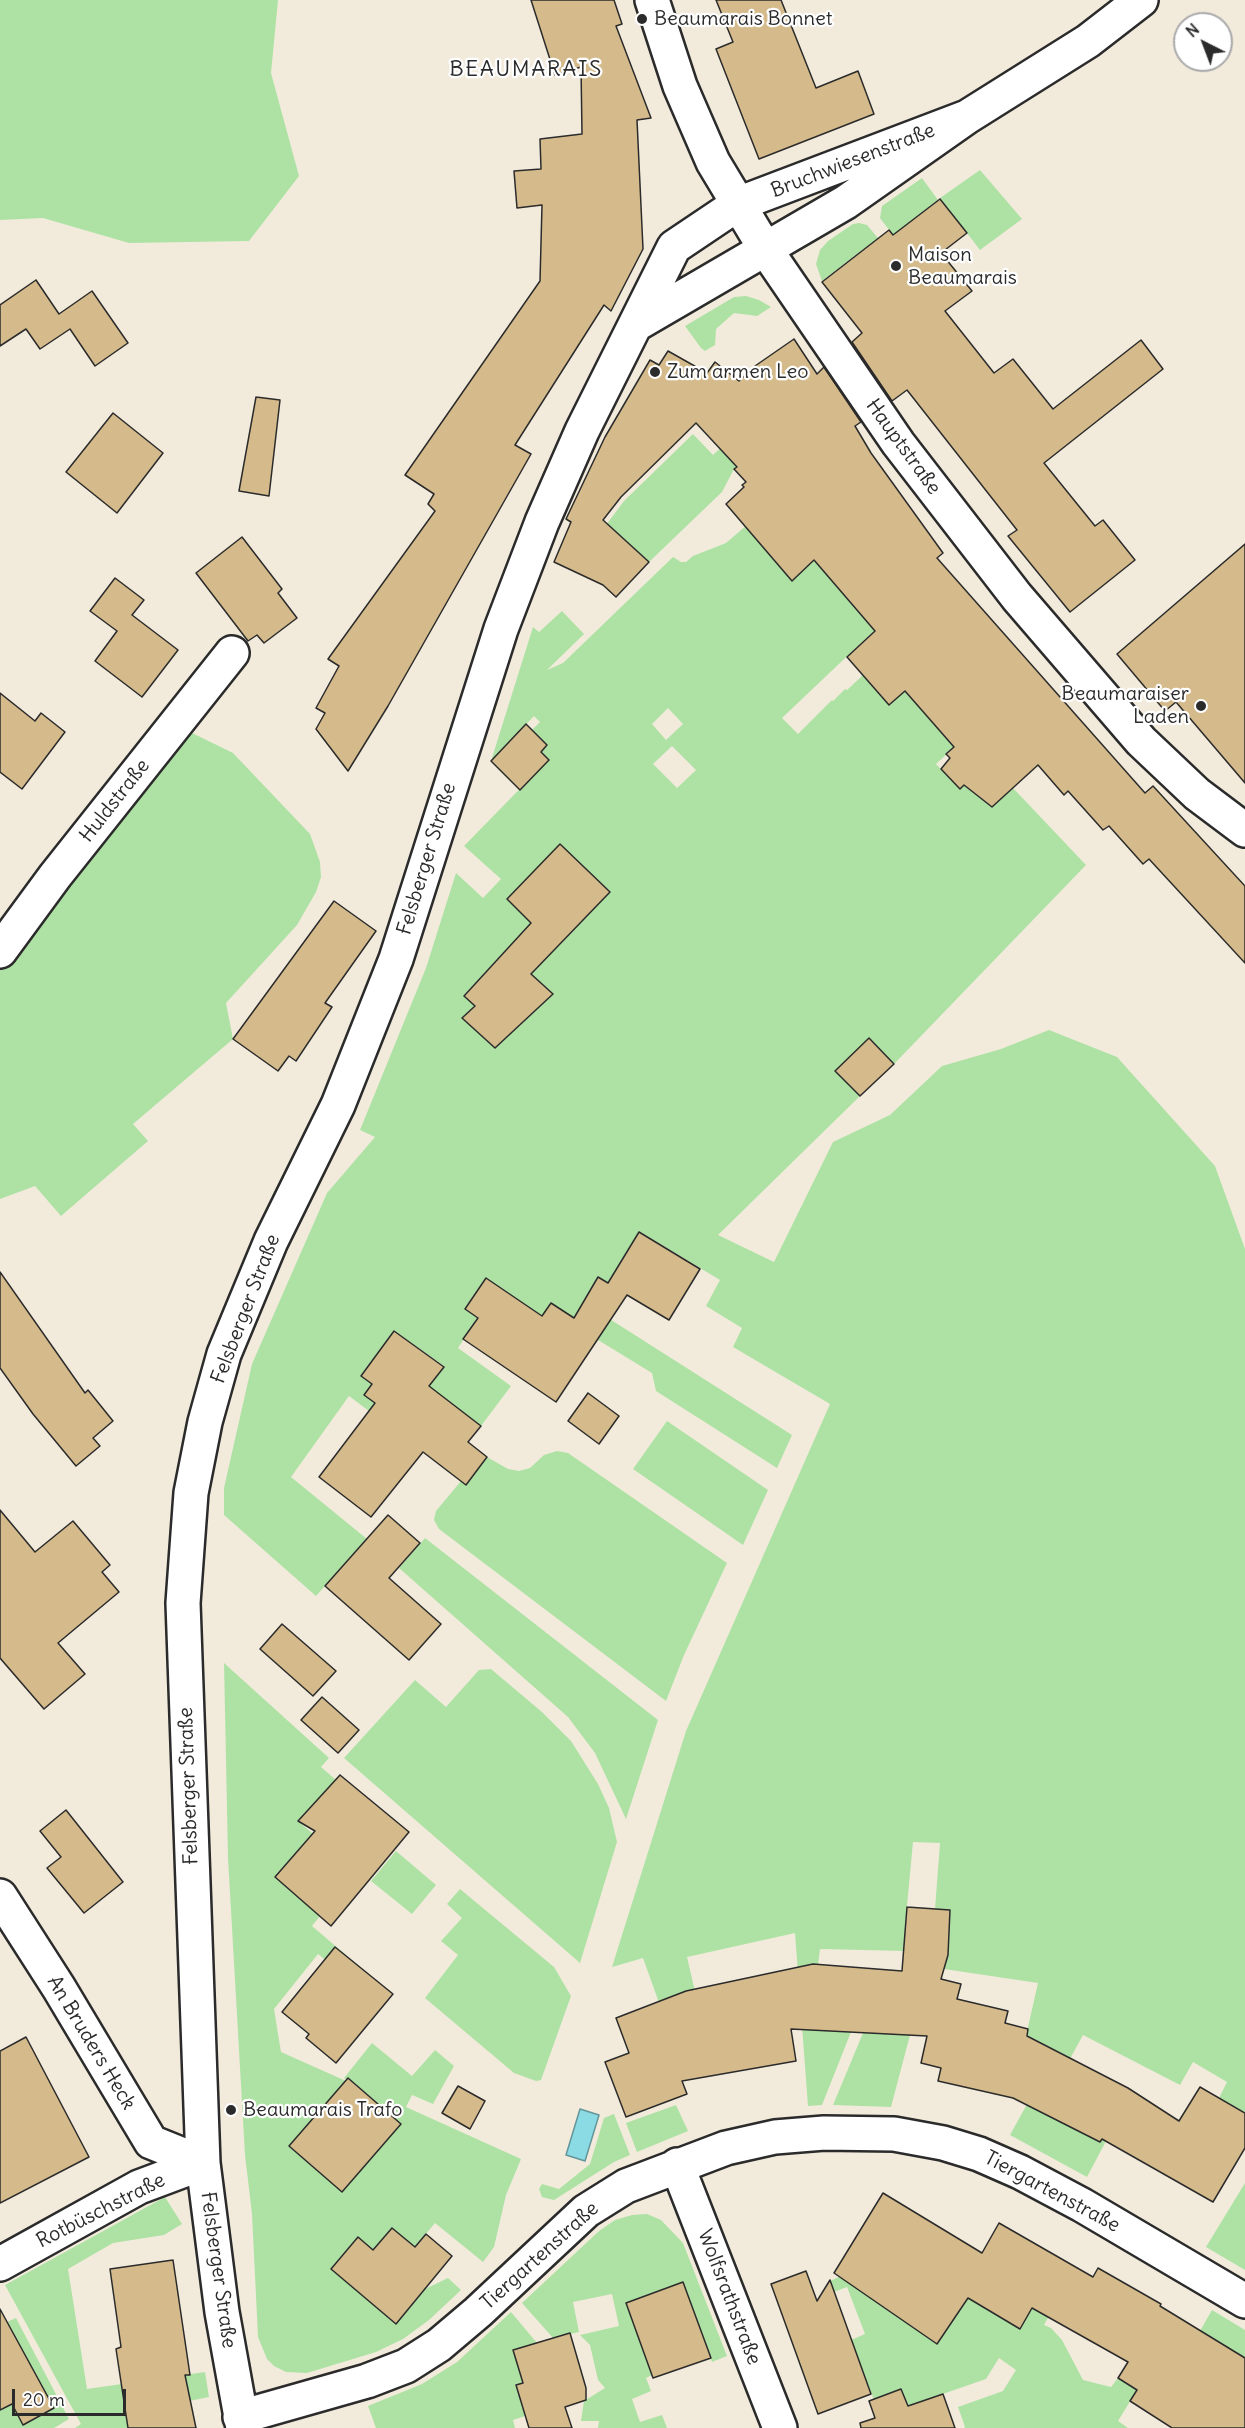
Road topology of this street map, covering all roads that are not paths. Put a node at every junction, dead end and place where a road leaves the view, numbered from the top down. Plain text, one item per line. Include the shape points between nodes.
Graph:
1 (652, 0) edge
2 (1141, 0) edge
3 (967, 117) junction
4 (738, 204) junction
5 (766, 250) junction
6 (635, 325) junction
7 (232, 653) dead end
8 (1245, 830) edge
9 (0, 951) edge
10 (0, 1896) edge
11 (203, 2163) junction
12 (677, 2165) junction
13 (0, 2264) edge
14 (1245, 2301) edge
15 (241, 2423) edge
16 (780, 2428) edge

1 - 4 street, Hauptstraße via 680,86 713,162
2 - 3 street, Bruchwiesenstraße via 1048,68
3 - 4 street, Bruchwiesenstraße
3 - 5 street, Bruchwiesenstraße via 846,202
4 - 5 street, Hauptstraße
4 - 6 street, Felsberger Straße via 674,247
5 - 6 street
5 - 8 street, Hauptstraße via 898,443 1017,597 1141,741 1197,794
6 - 11 street, Felsberger Straße via 542,522 501,629 396,959 338,1105 246,1298 224,1354 205,1422 191,1493 183,1602
7 - 9 street, Huldstraße
10 - 11 street, An Bruders Heck via 151,2142
11 - 13 street, Rotbüschstraße via 139,2187
11 - 15 street, Felsberger Straße
12 - 14 street, Tiergartenstraße via 775,2137 894,2134 943,2143 1020,2172
12 - 15 street, Tiergartenstraße via 626,2186 586,2211 478,2312 439,2345 411,2362
12 - 16 street, Wolfsrathstraße

